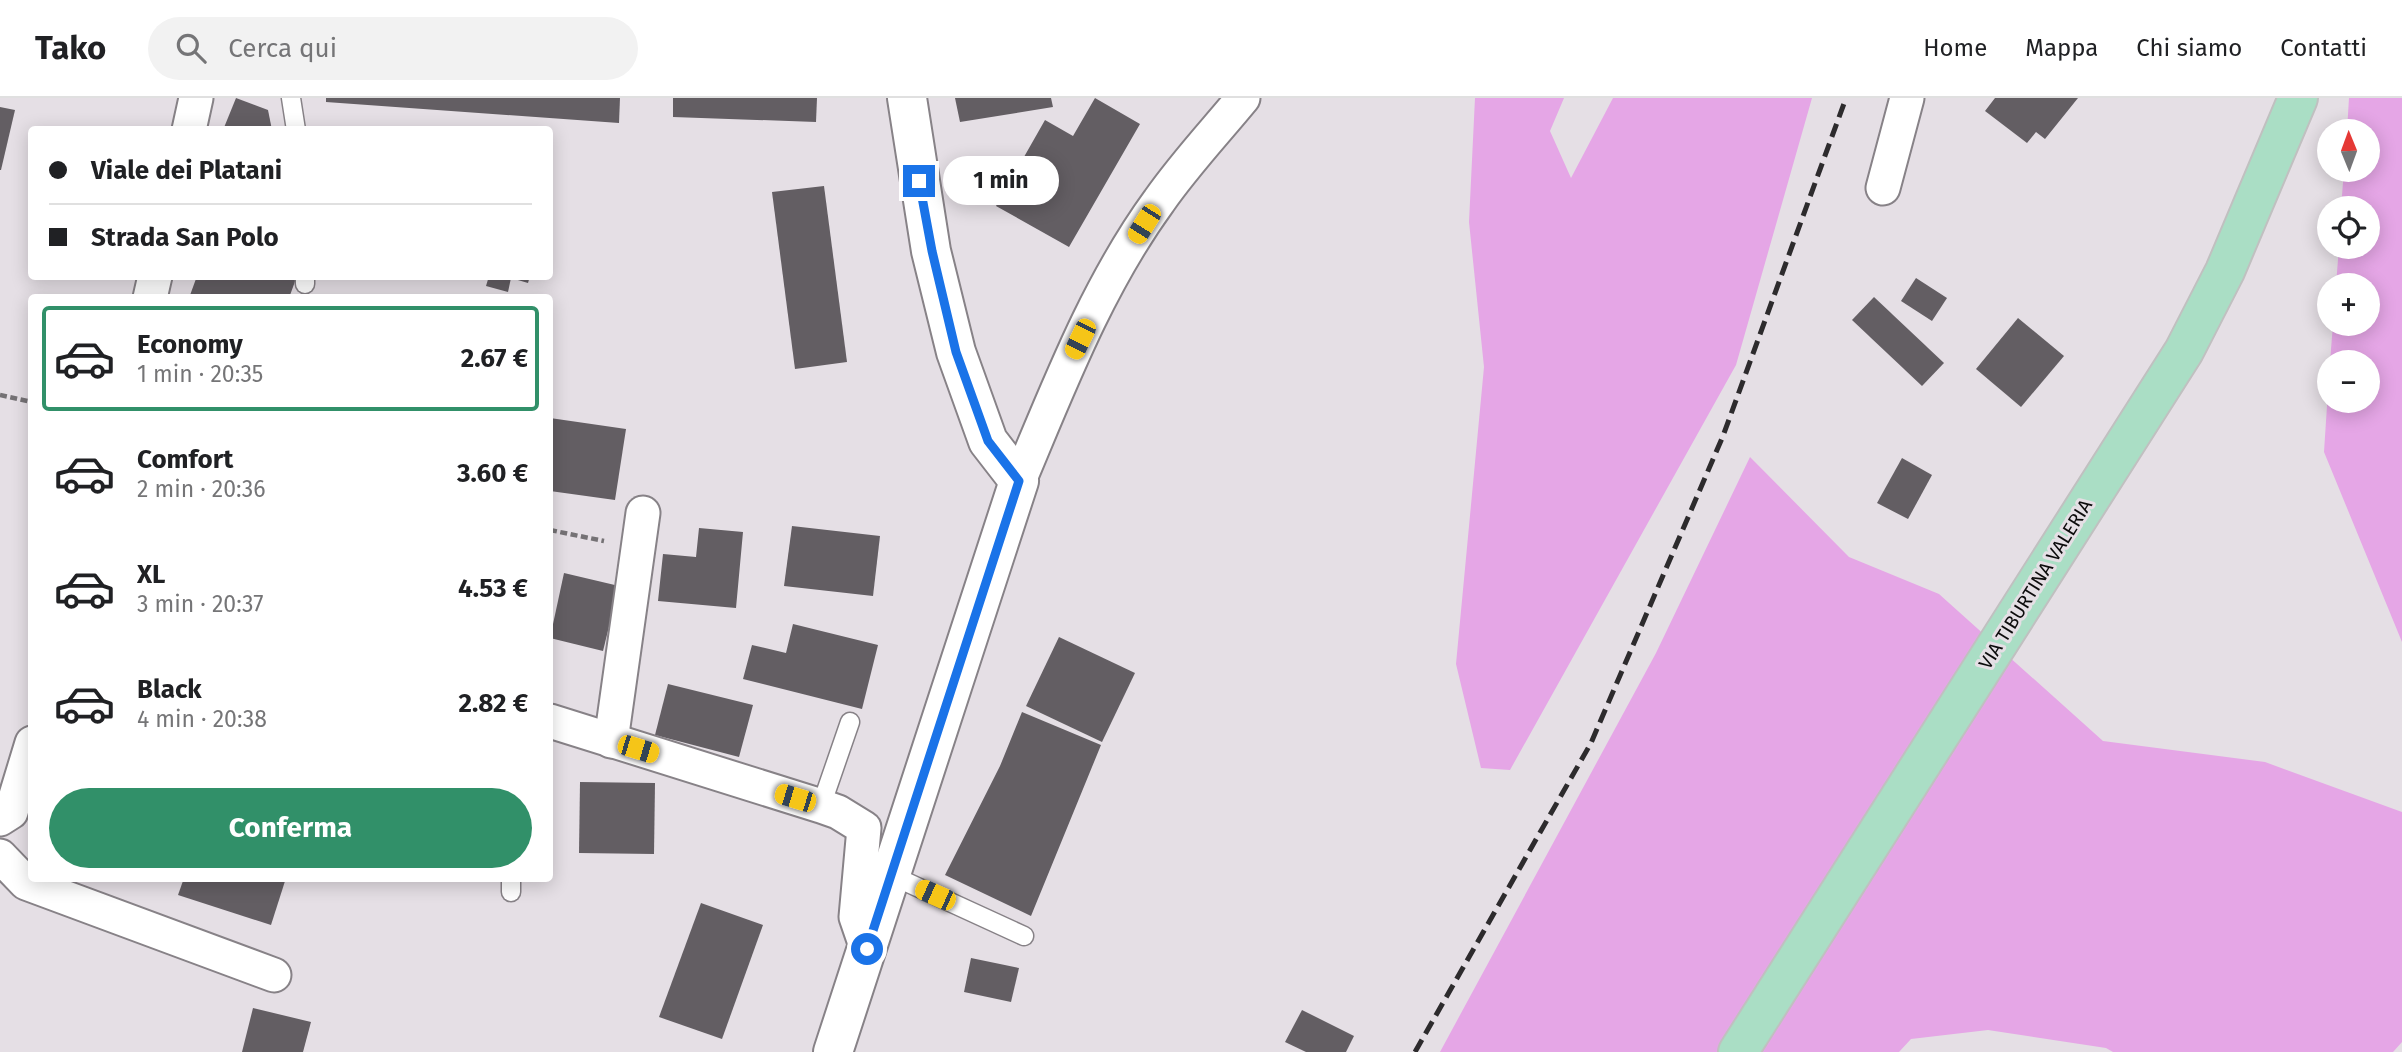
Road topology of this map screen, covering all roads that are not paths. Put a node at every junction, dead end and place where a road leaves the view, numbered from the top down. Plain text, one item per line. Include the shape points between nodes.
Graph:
1 (196, 98) edge
2 (291, 98) edge
3 (907, 98) edge
4 (1243, 98) edge
5 (1907, 98) edge
6 (2298, 98) edge
7 (190, 126) edge
8 (295, 126) edge
9 (1883, 188) dead end
10 (1019, 481) junction
11 (643, 513) dead end
12 (553, 722) edge
13 (850, 722) dead end
14 (611, 741) junction
15 (821, 806) junction
16 (0, 856) edge
17 (891, 875) junction
18 (1024, 936) dead end
19 (867, 949) junction
20 (274, 975) dead end
21 (833, 1052) edge
22 (1738, 1052) edge

1 - 7 street
2 - 8 lane
3 - 10 street via 932,251 956,352 988,441
4 - 10 street via 1158,202 1104,291
5 - 9 street
6 - 22 main road, VIA TIBURTINA VALERIA via 2225,271 2184,351
10 - 17 street
11 - 14 street
12 - 14 street
13 - 15 lane
14 - 15 street
15 - 19 street via 864,828 856,917
16 - 20 street via 26,883
17 - 18 lane
17 - 19 street
19 - 21 street

